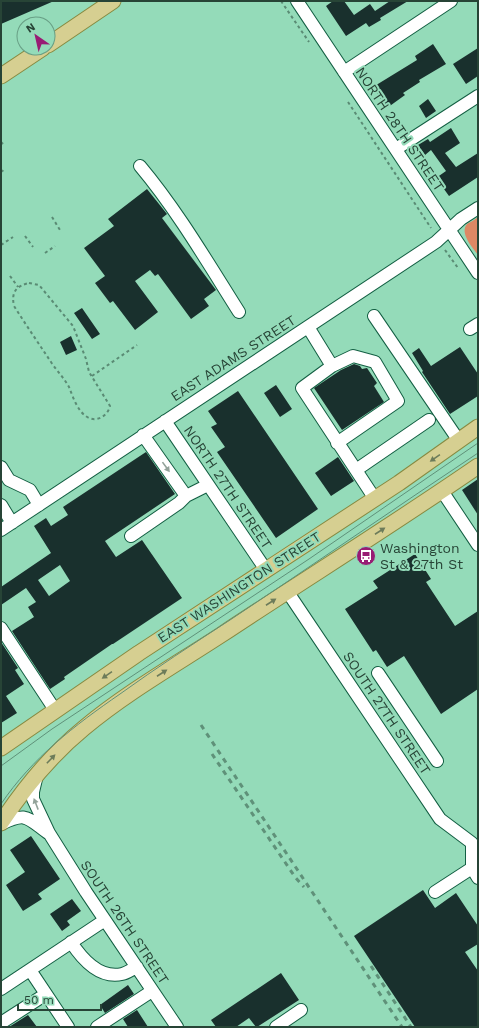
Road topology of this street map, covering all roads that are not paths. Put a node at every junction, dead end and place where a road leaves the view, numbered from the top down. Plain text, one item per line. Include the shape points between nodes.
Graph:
1 (113, 1) edge
2 (297, 1) edge
3 (451, 1) edge
4 (56, 39) edge
5 (31, 56) edge
6 (344, 72) junction
7 (1, 76) edge
8 (478, 96) edge
9 (396, 149) junction
10 (140, 166) dead end
11 (478, 208) edge
12 (450, 231) junction
13 (478, 273) edge
14 (239, 312) dead end
15 (374, 316) dead end
16 (308, 327) junction
17 (332, 366) junction
18 (429, 420) dead end
19 (165, 421) junction
20 (478, 428) edge
21 (143, 436) junction
22 (459, 441) junction
23 (337, 442) junction
24 (478, 466) edge
25 (1, 467) edge
26 (356, 470) junction
27 (208, 485) junction
28 (442, 491) junction
29 (186, 496) junction
30 (375, 499) junction
31 (39, 504) junction
32 (1, 505) edge
33 (12, 522) junction
34 (1, 530) edge
35 (131, 536) dead end
36 (478, 545) edge
37 (266, 570) junction
38 (287, 591) junction
39 (1, 628) edge
40 (378, 673) dead end
41 (55, 710) junction
42 (1, 748) edge
43 (437, 761) dead end
44 (37, 774) junction
45 (1, 824) edge
46 (49, 833) junction
47 (475, 873) edge
48 (435, 892) dead end
49 (105, 920) junction
50 (71, 942) junction
51 (137, 967) junction
52 (30, 970) junction
53 (1, 989) edge
54 (152, 991) junction
55 (46, 994) junction
56 (301, 1010) dead end
57 (1, 1023) edge
58 (68, 1027) edge
59 (97, 1027) edge
60 (177, 1027) edge
61 (276, 1027) edge

1 - 4 main road
2 - 6 street, NORTH 28TH STREET
3 - 6 street
5 - 7 main road
6 - 9 street, NORTH 28TH STREET
8 - 9 street
9 - 12 street, NORTH 28TH STREET
10 - 14 street via 164,197
11 - 12 street, EAST ADAMS STREET via 461,219
12 - 13 street, NORTH 28TH STREET
12 - 16 street, EAST ADAMS STREET
15 - 22 street
16 - 17 street
16 - 19 street, EAST ADAMS STREET
17 - 23 street via 302,388
17 - 23 street via 353,356 375,362 398,401
18 - 26 street
19 - 21 street, EAST ADAMS STREET
19 - 27 street, NORTH 27TH STREET
20 - 22 main road, EAST WASHINGTON STREET
21 -> 29 street
21 - 31 street, EAST ADAMS STREET
22 -> 30 main road, EAST WASHINGTON STREET
23 - 26 street
24 - 28 main road
25 - 31 street via 9,480 30,490
26 - 30 street
27 - 29 street
27 - 37 street, NORTH 27TH STREET
28 - 36 street
38 -> 28 main road
29 - 35 street
30 - 37 main road, EAST WASHINGTON STREET
31 - 33 street, EAST ADAMS STREET
32 - 33 street
33 - 34 street, EAST ADAMS STREET
37 -> 41 main road, EAST WASHINGTON STREET
44 -> 38 main road via 83,729
38 - 47 street, SOUTH 27TH STREET via 440,819 472,843
39 - 41 street
40 - 43 street
41 - 42 main road, EAST WASHINGTON STREET
44 - 45 main road
46 -> 44 street, SOUTH 26TH STREET via 33,799
45 - 46 street, SOUTH 26TH STREET via 21,816
46 - 49 street, SOUTH 26TH STREET
47 - 48 street
49 - 50 street
49 - 51 street, SOUTH 26TH STREET
50 - 51 street via 81,957 94,968 109,974 123,974
50 - 52 street
51 - 54 street, SOUTH 26TH STREET
52 - 53 street
52 - 55 street
54 - 59 street
54 - 60 street, SOUTH 26TH STREET
55 - 57 street
55 - 58 street
56 - 61 street

